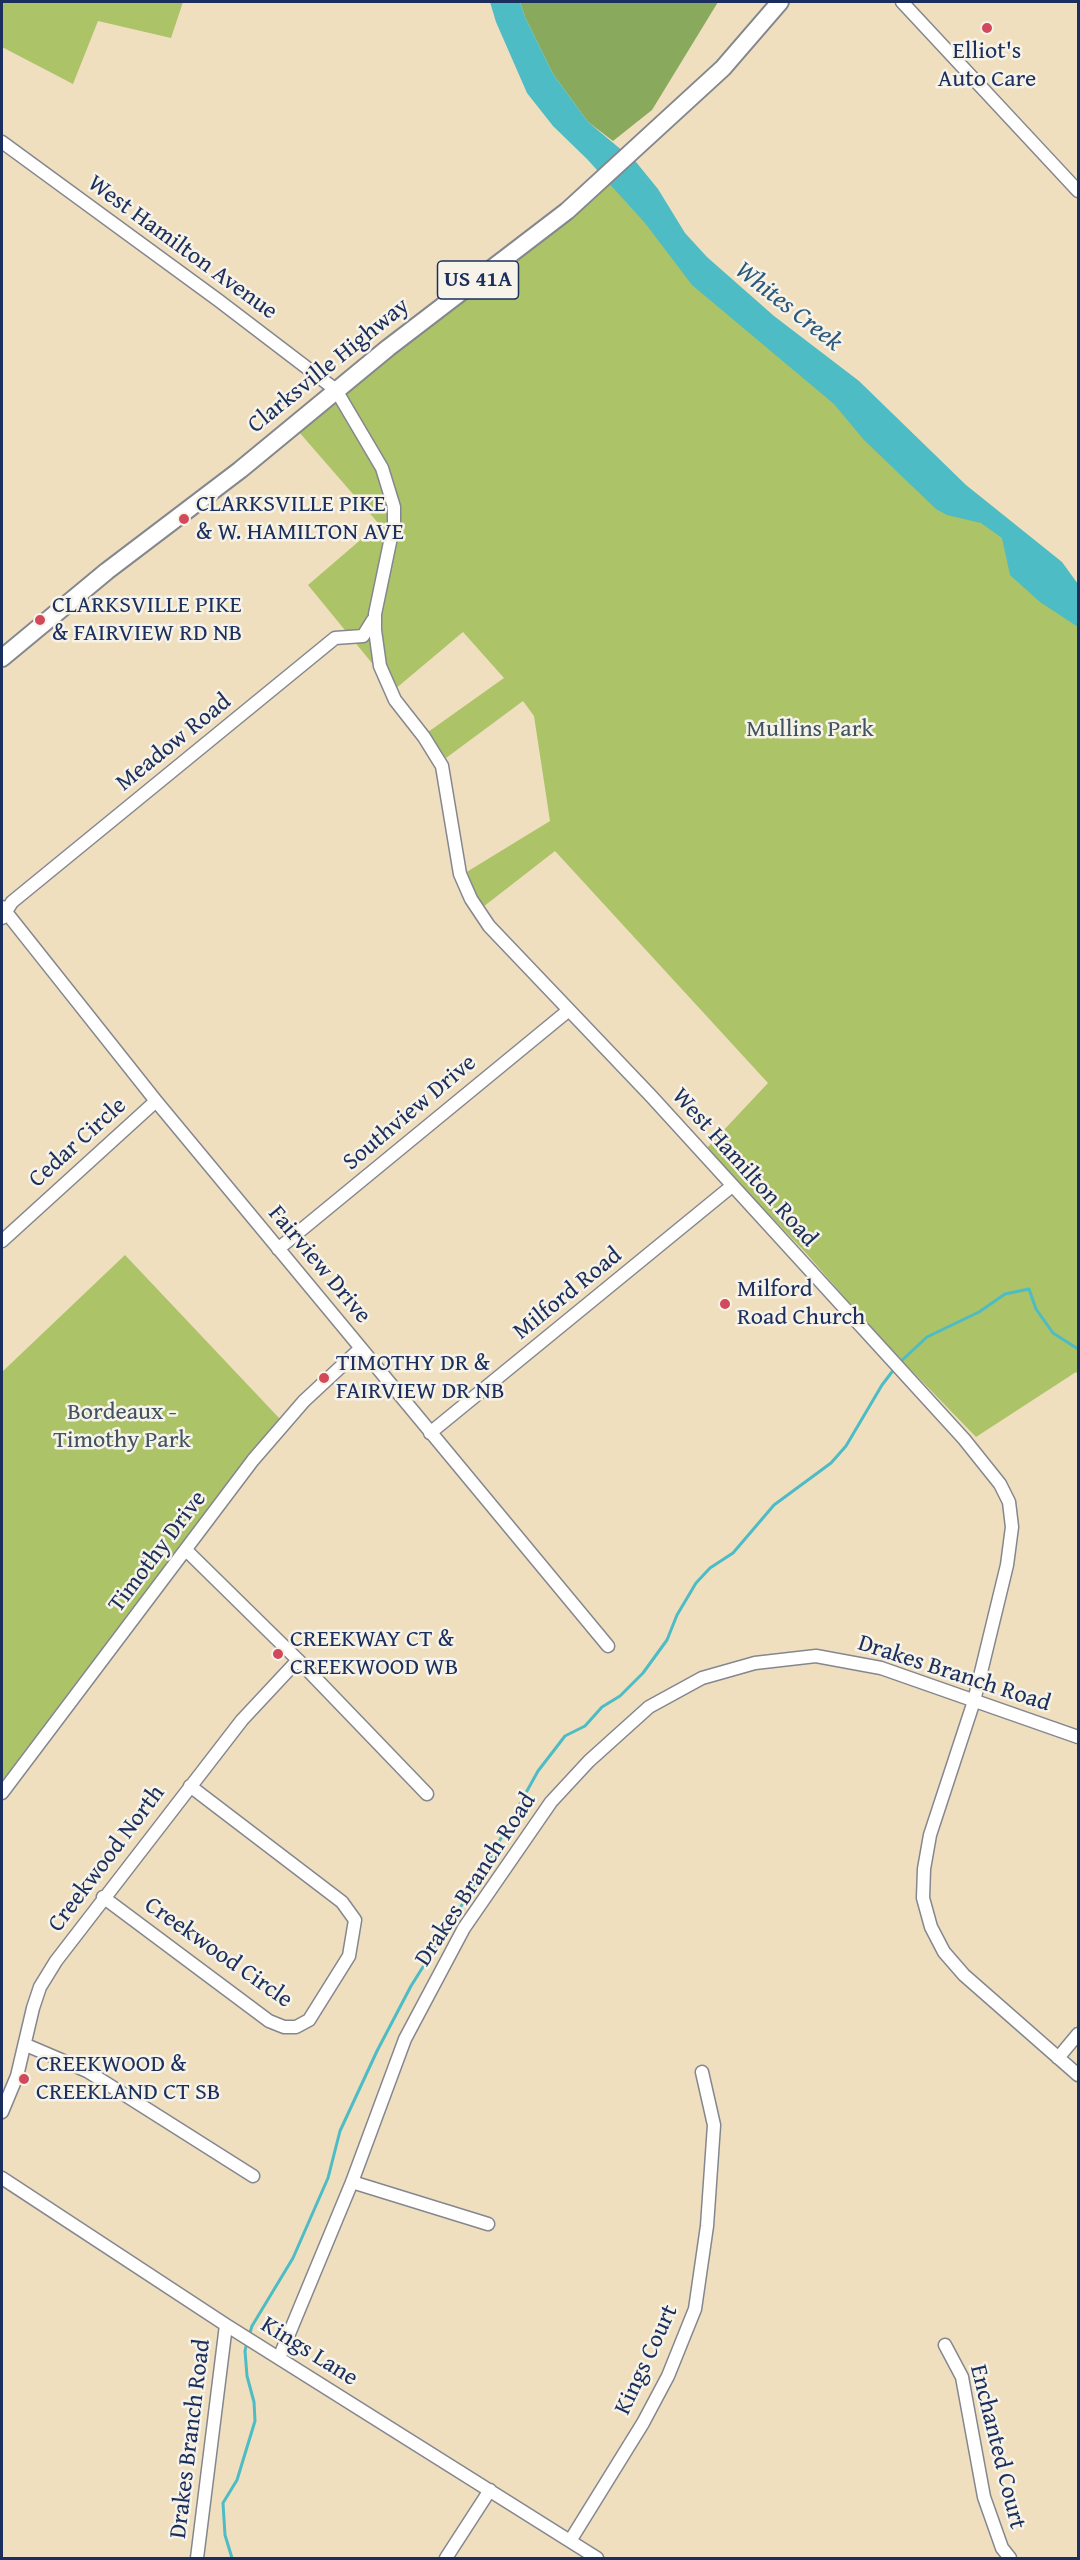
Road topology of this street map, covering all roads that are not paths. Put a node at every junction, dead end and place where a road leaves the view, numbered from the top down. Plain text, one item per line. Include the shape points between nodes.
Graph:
1 (780, 2) edge
2 (902, 2) edge
3 (2, 142) edge
4 (1078, 191) edge
5 (336, 390) junction
6 (375, 614) junction
7 (2, 658) edge
8 (3, 912) edge
9 (569, 1010) junction
10 (156, 1101) junction
11 (732, 1186) junction
12 (2, 1241) edge
13 (278, 1249) junction
14 (361, 1348) junction
15 (430, 1433) junction
16 (186, 1550) junction
17 (608, 1646) dead end
18 (298, 1660) junction
19 (974, 1701) junction
20 (1078, 1737) edge
21 (190, 1786) junction
22 (2, 1793) edge
23 (426, 1794) dead end
24 (103, 1897) junction
25 (1078, 2034) edge
26 (26, 2045) junction
27 (1058, 2058) junction
28 (702, 2072) dead end
29 (1078, 2075) edge
30 (2, 2112) edge
31 (253, 2176) dead end
32 (2, 2178) edge
33 (352, 2182) junction
34 (488, 2224) dead end
35 (226, 2325) junction
36 (945, 2345) dead end
37 (279, 2358) junction
38 (490, 2490) junction
39 (570, 2541) junction
40 (196, 2559) edge
41 (446, 2559) edge
42 (597, 2559) edge
43 (1010, 2559) edge

1 - 5 main road, Clarksville Highway / US 41A via 723,68 567,211
2 - 4 street
3 - 5 street, West Hamilton Avenue
5 - 6 street, West Hamilton Road via 382,468 393,507 394,523
5 - 7 main road, Clarksville Highway / US 41A
6 - 8 street, Meadow Road via 363,636 335,638
6 - 9 street, West Hamilton Road via 380,666 395,700 442,766 460,874 471,899 489,926
8 - 10 street, Fairview Drive
9 - 11 street, West Hamilton Road
9 - 13 street, Southview Drive
10 - 12 street, Cedar Circle
10 - 13 street, Fairview Drive
11 - 15 street, Milford Road
11 - 19 street, West Hamilton Road via 988,1466 1005,1492 1012,1527 1007,1564
13 - 14 street, Fairview Drive
14 - 15 street, Fairview Drive
14 - 16 street, Timothy Drive via 280,1427
15 - 17 street, Fairview Drive
16 - 18 street
16 - 22 street, Timothy Drive
18 - 21 street, Creekwood North via 242,1720
18 - 23 street
19 - 20 street, Drakes Branch Road
19 - 27 street, West Hamilton Road via 930,1835 923,1898 944,1952 964,1975
19 - 33 street, Drakes Branch Road via 880,1668 816,1656 755,1663 702,1678 649,1707 551,1802 464,1928 405,2039
21 - 24 street, Creekwood North
21 - 24 street, Creekwood Circle via 342,1902 356,1920 349,1956 309,2020 296,2027 269,2021
24 - 26 street, Creekwood North via 40,1988
25 - 27 street
26 - 30 street, Creekwood North
26 - 31 street via 87,2071
27 - 29 street, West Hamilton Road
28 - 39 street, Kings Court via 714,2125 695,2309 668,2376 643,2423
32 - 35 street, Kings Lane
33 - 34 street
33 - 37 street, Drakes Branch Road
35 - 37 street, Kings Lane
35 - 40 street, Drakes Branch Road
36 - 43 street, Enchanted Court via 962,2377 984,2497
37 - 38 street, Kings Lane
38 - 39 street, Kings Lane
38 - 41 street
39 - 42 street, Kings Lane

